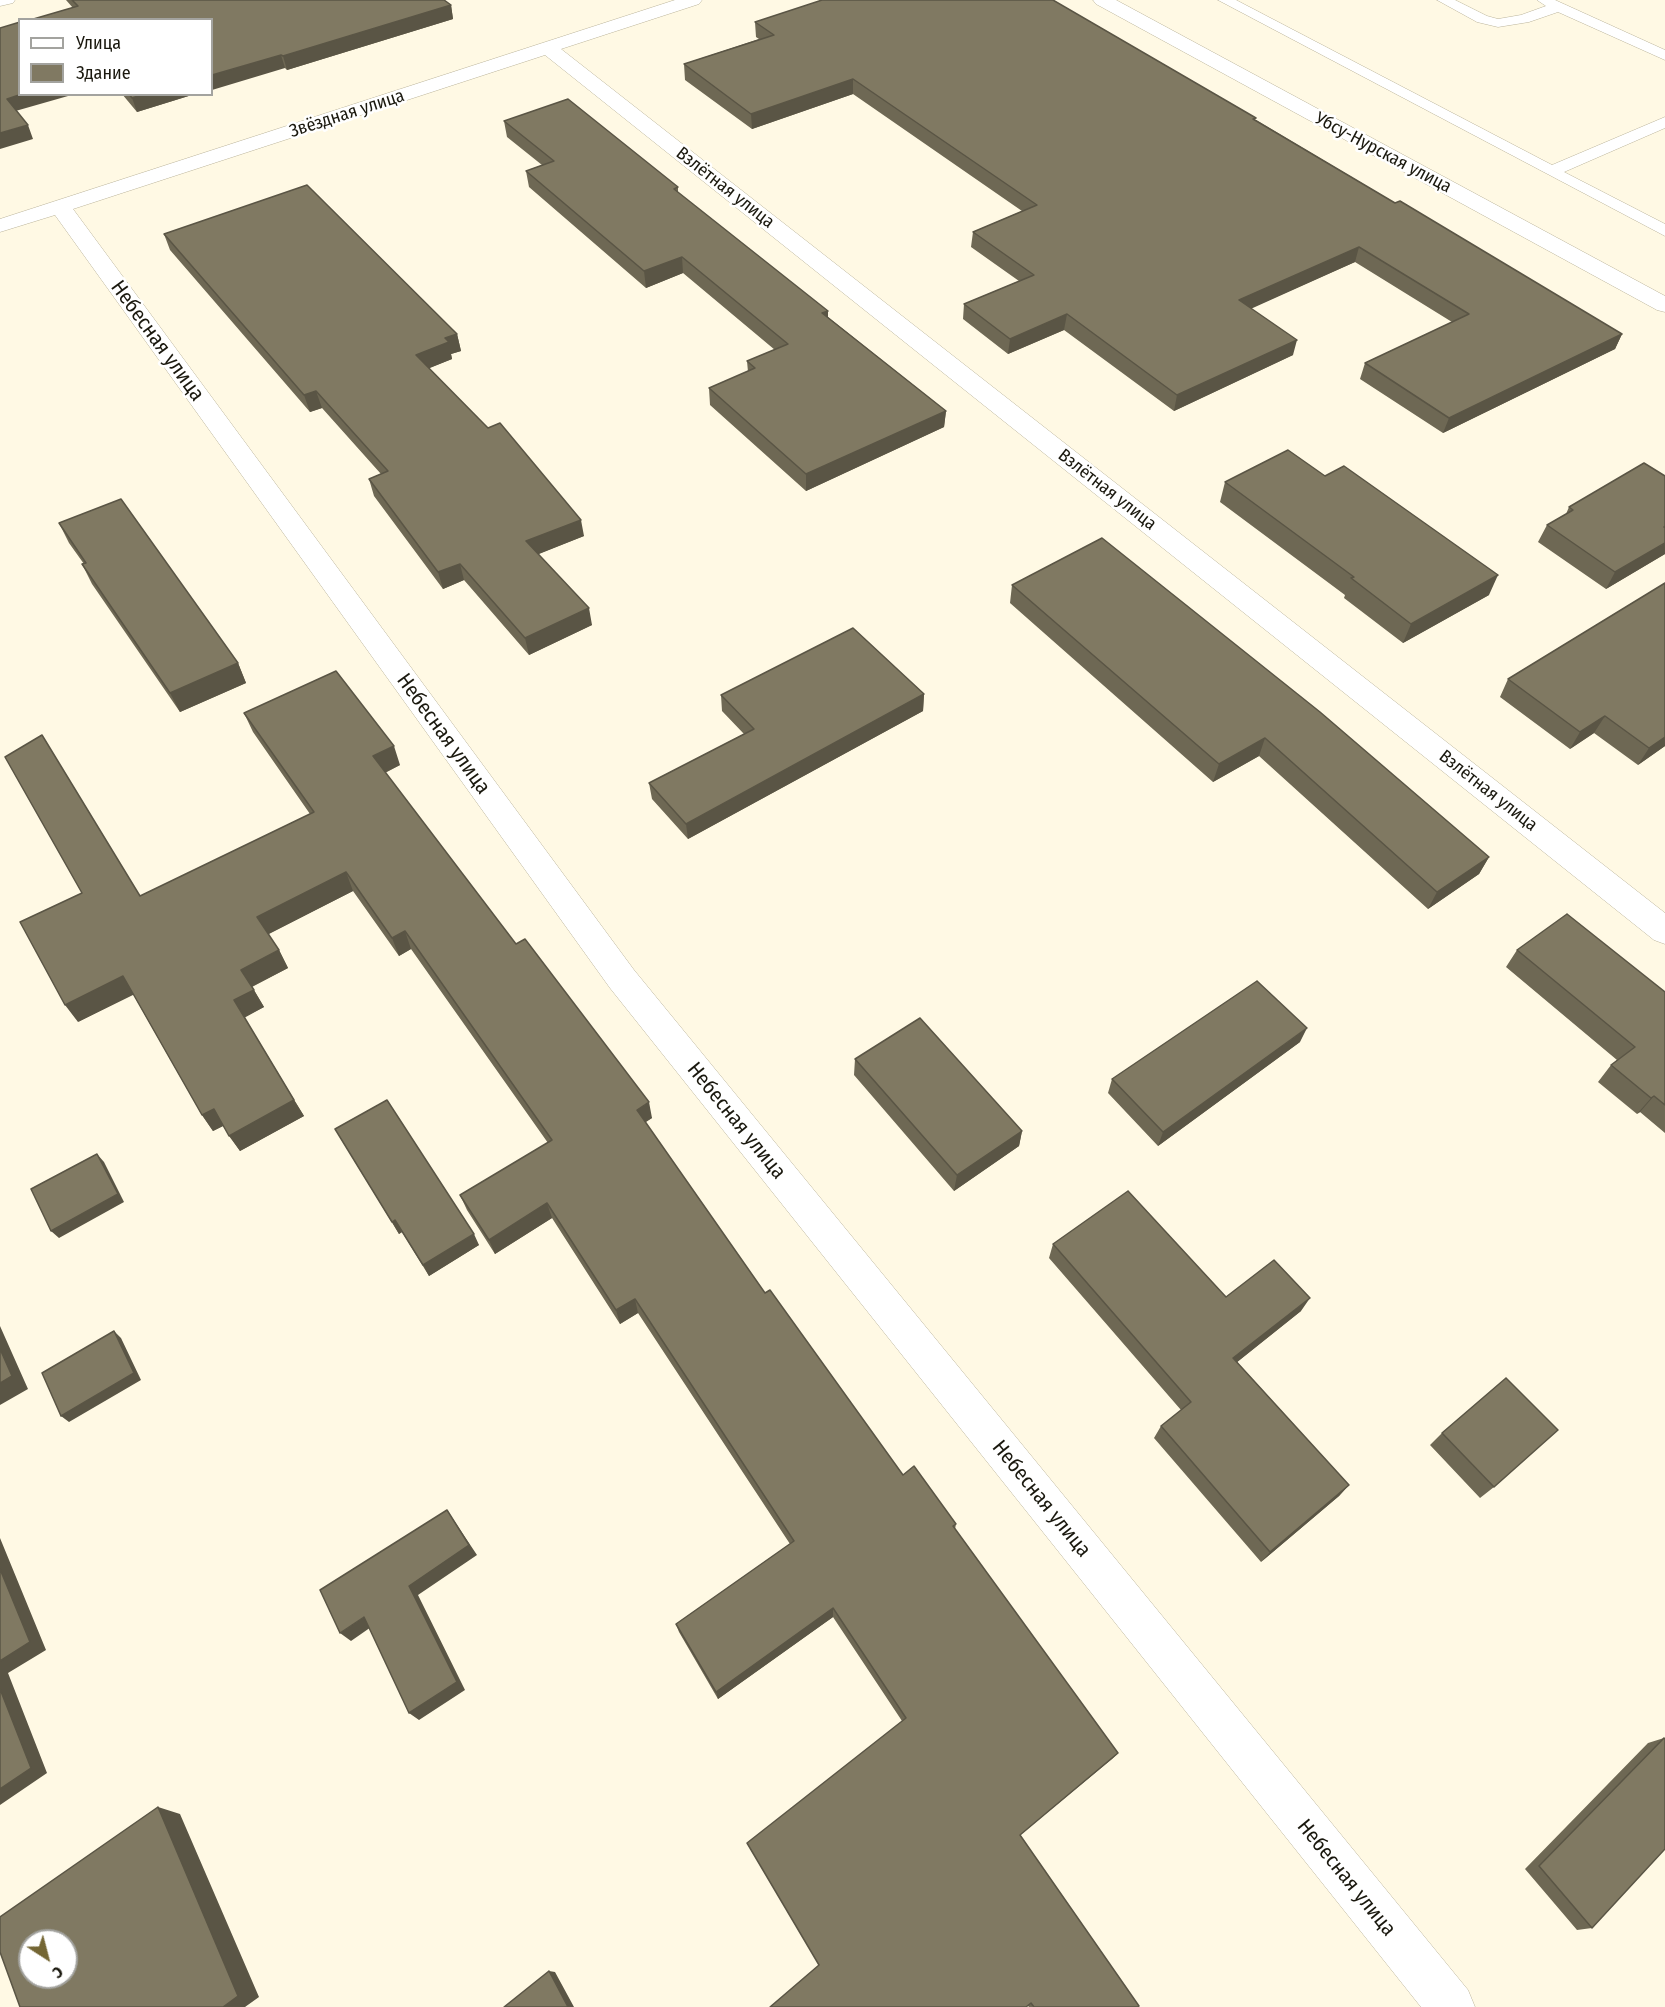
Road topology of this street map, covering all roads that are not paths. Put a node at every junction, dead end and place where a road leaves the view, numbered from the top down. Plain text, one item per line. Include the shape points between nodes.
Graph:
1 (8, 0) edge
2 (693, 0) edge
3 (1102, 0) edge
4 (1225, 0) edge
5 (1444, 0) edge
6 (0, 2) edge
7 (1551, 3) edge
8 (548, 48) junction
9 (1665, 56) edge
10 (1665, 122) edge
11 (1552, 171) junction
12 (60, 207) junction
13 (1657, 210) dead end
14 (1641, 218) junction
15 (0, 226) edge
16 (1665, 231) edge
17 (1665, 305) edge
18 (1665, 932) edge
19 (1451, 2007) edge

1 - 6 lane
2 - 8 street, Звёздная улица via 635,11
3 - 17 street, Убсу-Нурская улица
4 - 11 lane
5 - 7 lane via 1482,19 1498,22 1524,19
7 - 9 lane
8 - 12 street, Звёздная улица
8 - 18 street, Взлётная улица
10 - 11 lane
11 - 14 lane
12 - 15 street, Звёздная улица
12 - 19 street, Небесная улица via 622,979
13 - 14 lane
14 - 16 lane

